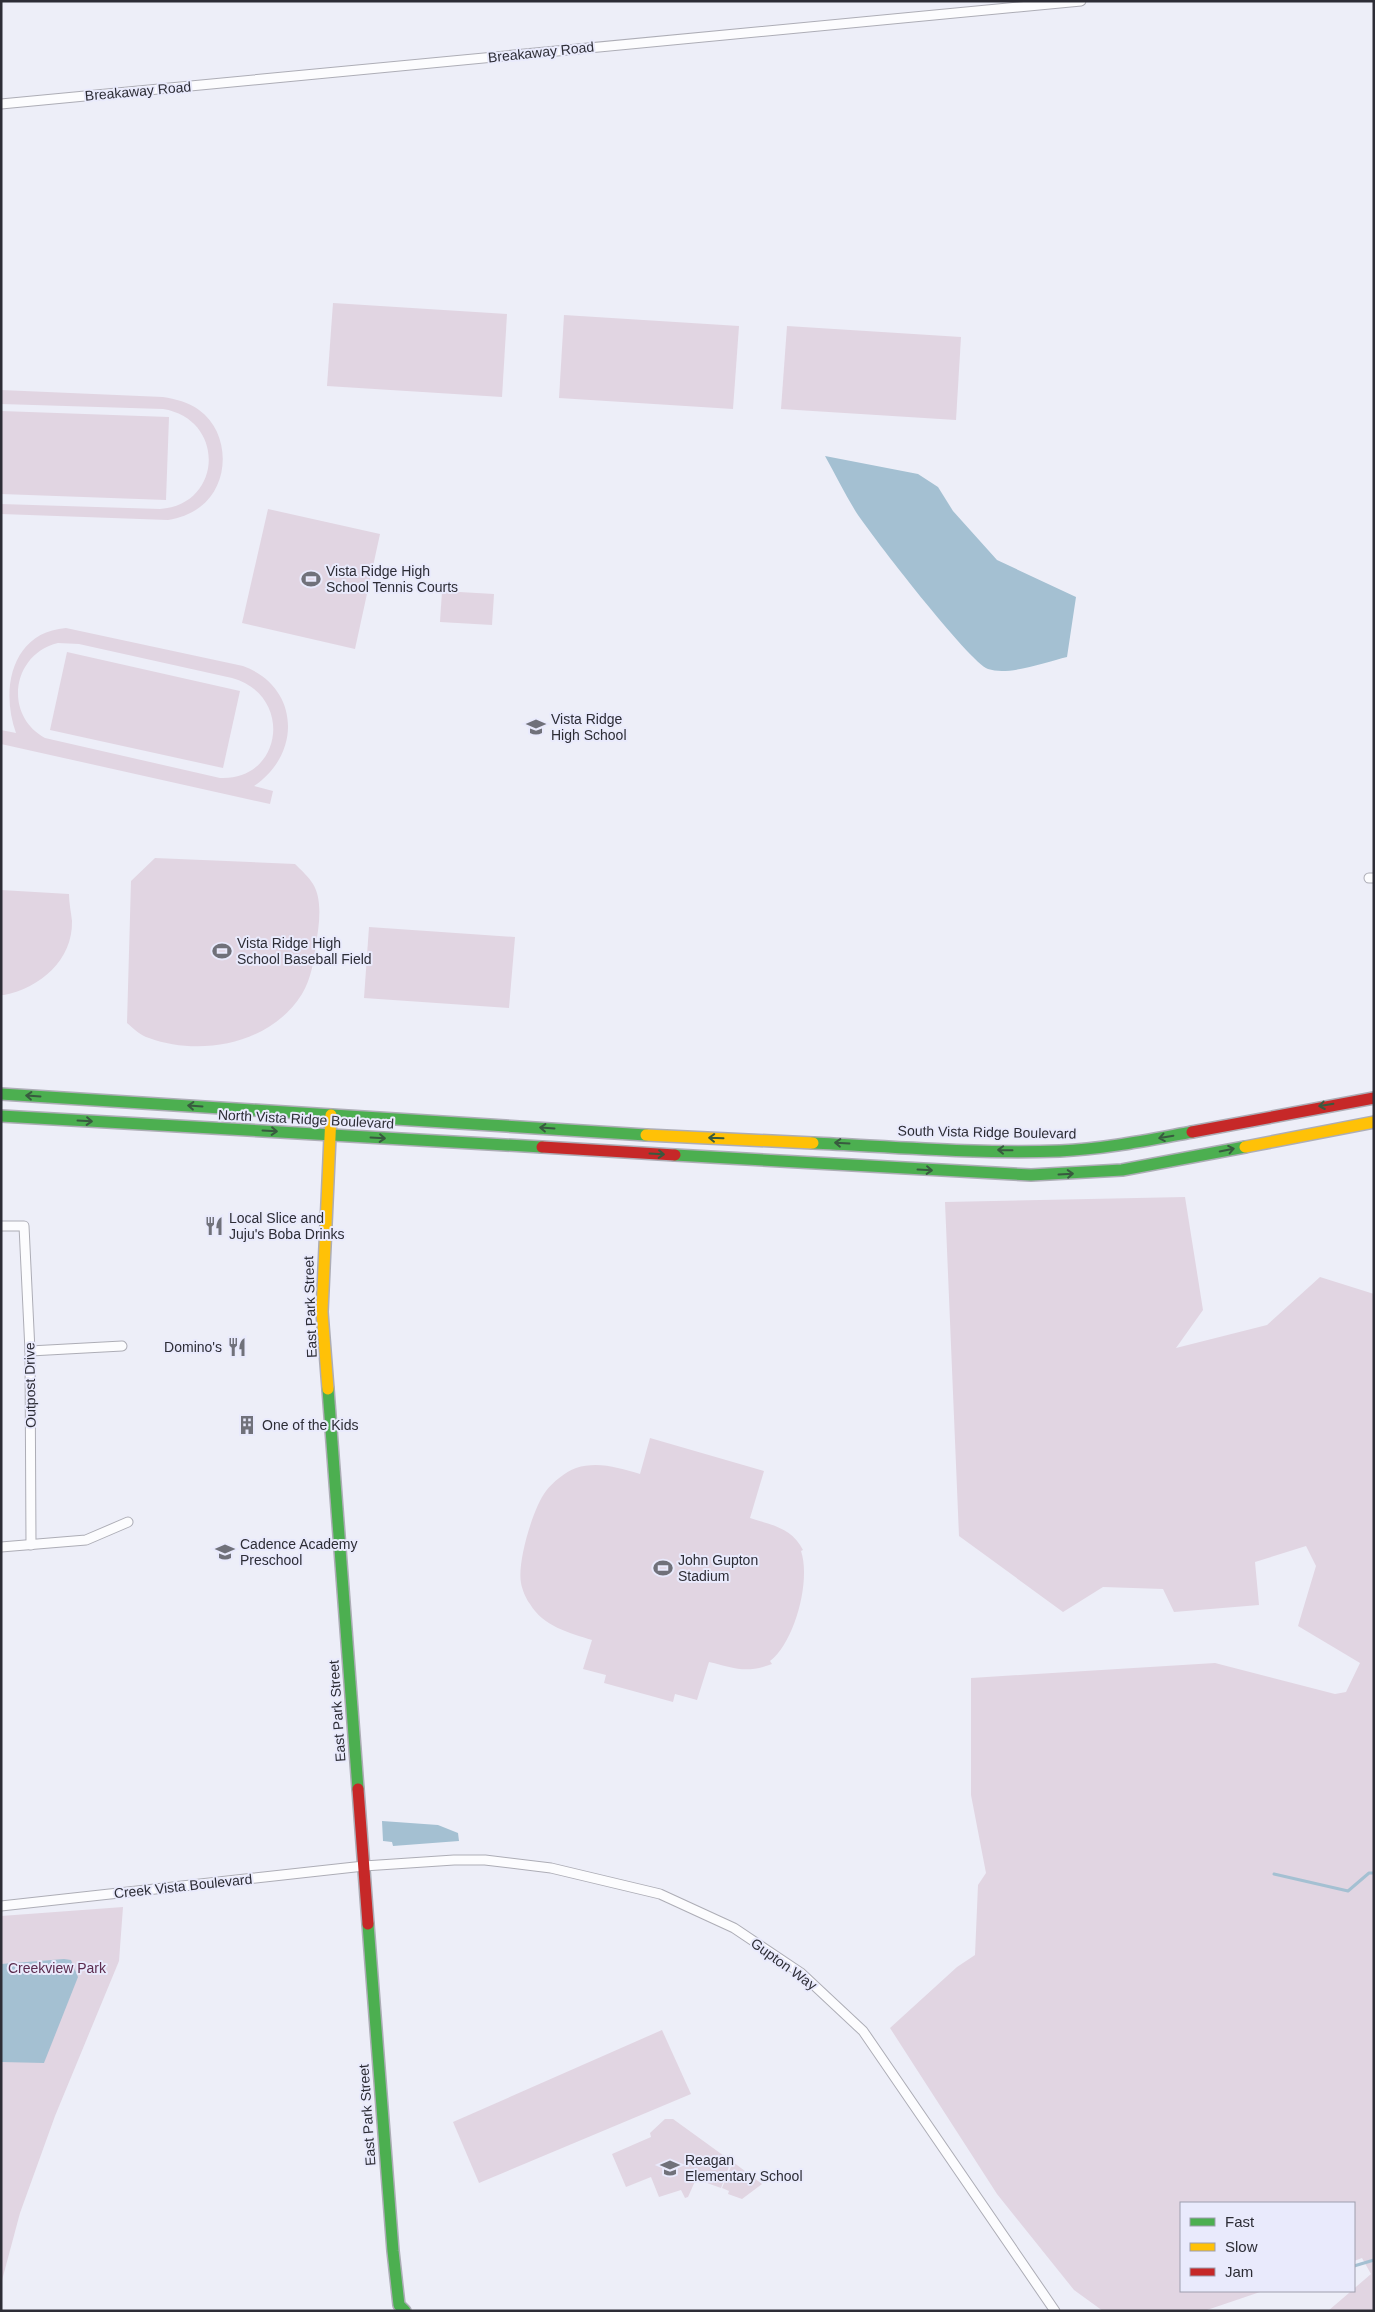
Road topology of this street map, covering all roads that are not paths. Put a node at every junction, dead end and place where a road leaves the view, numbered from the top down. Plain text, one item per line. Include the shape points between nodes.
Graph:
1 (1081, 1) edge
2 (1, 104) edge
3 (1, 1094) edge
4 (1374, 1098) edge
5 (331, 1115) junction
6 (1, 1116) edge
7 (1374, 1122) edge
8 (595, 1131) joint
9 (330, 1135) junction
10 (1, 1226) edge
11 (122, 1346) dead end
12 (30, 1351) junction
13 (128, 1522) dead end
14 (31, 1545) junction
15 (1, 1548) edge
16 (364, 1866) junction
17 (1, 1906) edge
18 (399, 2309) edge
19 (1055, 2311) edge

1 - 2 street, Breakaway Road
5 -> 3 street, North Vista Ridge Boulevard
4 -> 8 street, South Vista Ridge Boulevard via 1115,1146 1060,1151 967,1150
8 -> 5 street, North Vista Ridge Boulevard
5 - 9 street, East Park Street
6 -> 9 street, North Vista Ridge Boulevard
9 -> 7 street, North Vista Ridge Boulevard via 1066,1175 1122,1170
9 - 16 street, East Park Street via 322,1312
10 - 12 street, Outpost Drive via 24,1226
11 - 12 street
12 - 14 street, Outpost Drive
13 - 14 street via 86,1540
14 - 15 street
16 - 17 street, Creek Vista Boulevard
16 - 18 street, East Park Street
16 - 19 street, Gupton Way via 485,1860 551,1868 660,1894 734,1928 801,1973 863,2031

